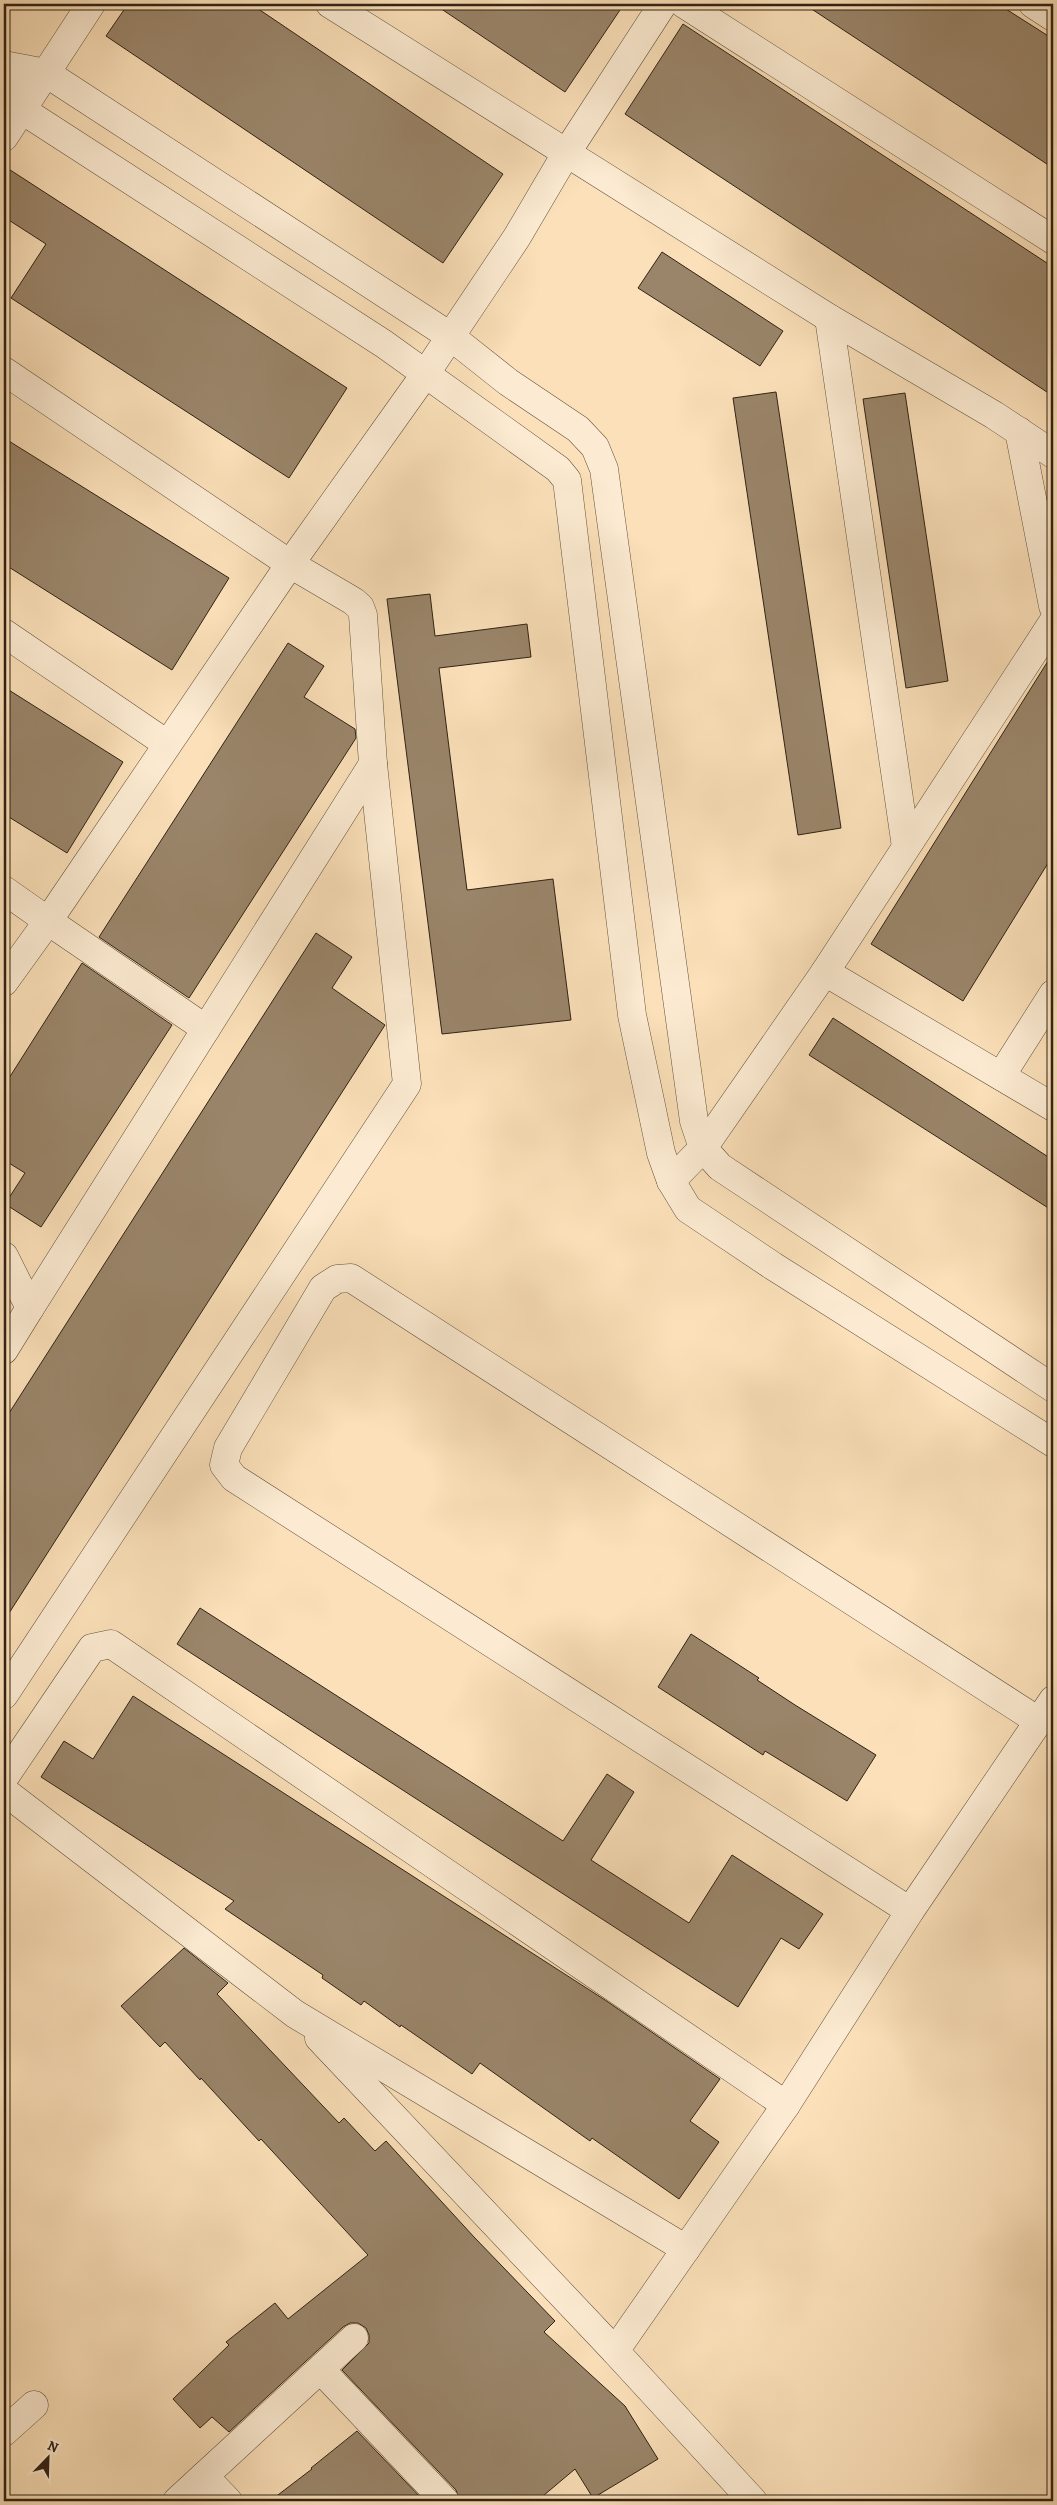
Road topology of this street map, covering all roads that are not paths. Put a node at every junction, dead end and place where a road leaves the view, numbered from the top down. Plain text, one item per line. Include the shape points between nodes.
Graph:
1 (91, 4) edge
2 (330, 4) edge
3 (663, 4) edge
4 (684, 4) edge
5 (1033, 4) edge
6 (1053, 17) edge
7 (4, 65) edge
8 (46, 72) junction
9 (22, 110) junction
10 (4, 137) edge
11 (567, 152) junction
12 (1053, 240) edge
13 (829, 318) junction
14 (450, 336) junction
15 (4, 371) edge
16 (426, 373) junction
17 (1019, 432) junction
18 (1053, 454) edge
19 (290, 564) junction
20 (1053, 606) edge
21 (1053, 622) edge
22 (4, 633) edge
23 (167, 744) junction
24 (374, 764) junction
25 (906, 847) junction
26 (4, 890) edge
27 (48, 921) junction
28 (825, 972) junction
29 (4, 982) edge
30 (1053, 994) edge
31 (206, 1029) junction
32 (1001, 1076) junction
33 (1053, 1107) edge
34 (703, 1148) junction
35 (671, 1180) junction
36 (4, 1256) edge
37 (30, 1308) junction
38 (4, 1350) edge
39 (1053, 1388) edge
40 (1053, 1443) edge
41 (4, 1695) edge
42 (1046, 1711) edge
43 (4, 1778) edge
44 (4, 1791) edge
45 (910, 1911) junction
46 (295, 2014) junction
47 (786, 2105) junction
48 (686, 2249) junction
49 (354, 2338) dead end
50 (615, 2351) junction
51 (321, 2370) junction
52 (34, 2405) dead end
53 (4, 2432) edge
54 (204, 2476) junction
55 (177, 2501) edge
56 (228, 2501) edge
57 (445, 2501) edge
58 (753, 2501) edge

1 - 8 street
2 - 11 street
3 - 11 street
4 - 12 street
5 - 6 street
7 - 8 street
7 - 9 street
8 - 9 street
8 - 14 street
9 - 10 street
9 - 16 street
11 - 13 street
11 - 14 street via 517,237
13 - 17 street
13 - 25 street
14 - 16 street
14 - 34 street via 508,382 578,429 595,447 604,469 694,1121
15 - 19 street
16 - 19 street
16 - 35 street via 558,469 567,480 632,1015 661,1153
17 - 18 street
17 - 20 street
19 - 23 street
19 - 24 street via 353,601 363,615
21 - 25 street
22 - 23 street
23 - 27 street
24 - 31 street
24 - 41 street via 407,1084
25 - 28 street
26 - 27 street
27 - 29 street
27 - 31 street
28 - 32 street
28 - 34 street
30 - 32 street
31 - 37 street
32 - 33 street
34 - 35 street
34 - 39 street via 720,1167
35 - 40 street via 688,1209
36 - 37 street
37 - 38 street
42 - 45 street
42 - 45 street via 350,1278 337,1279 323,1288 228,1448 224,1465 234,1478
43 - 47 street via 92,1648 110,1644
44 - 46 street
45 - 47 street
46 - 48 street
46 - 50 street
47 - 48 street
48 - 50 street
49 - 51 street
50 - 58 street
51 - 54 street
51 - 57 street
52 - 53 street
54 - 55 street
54 - 56 street

